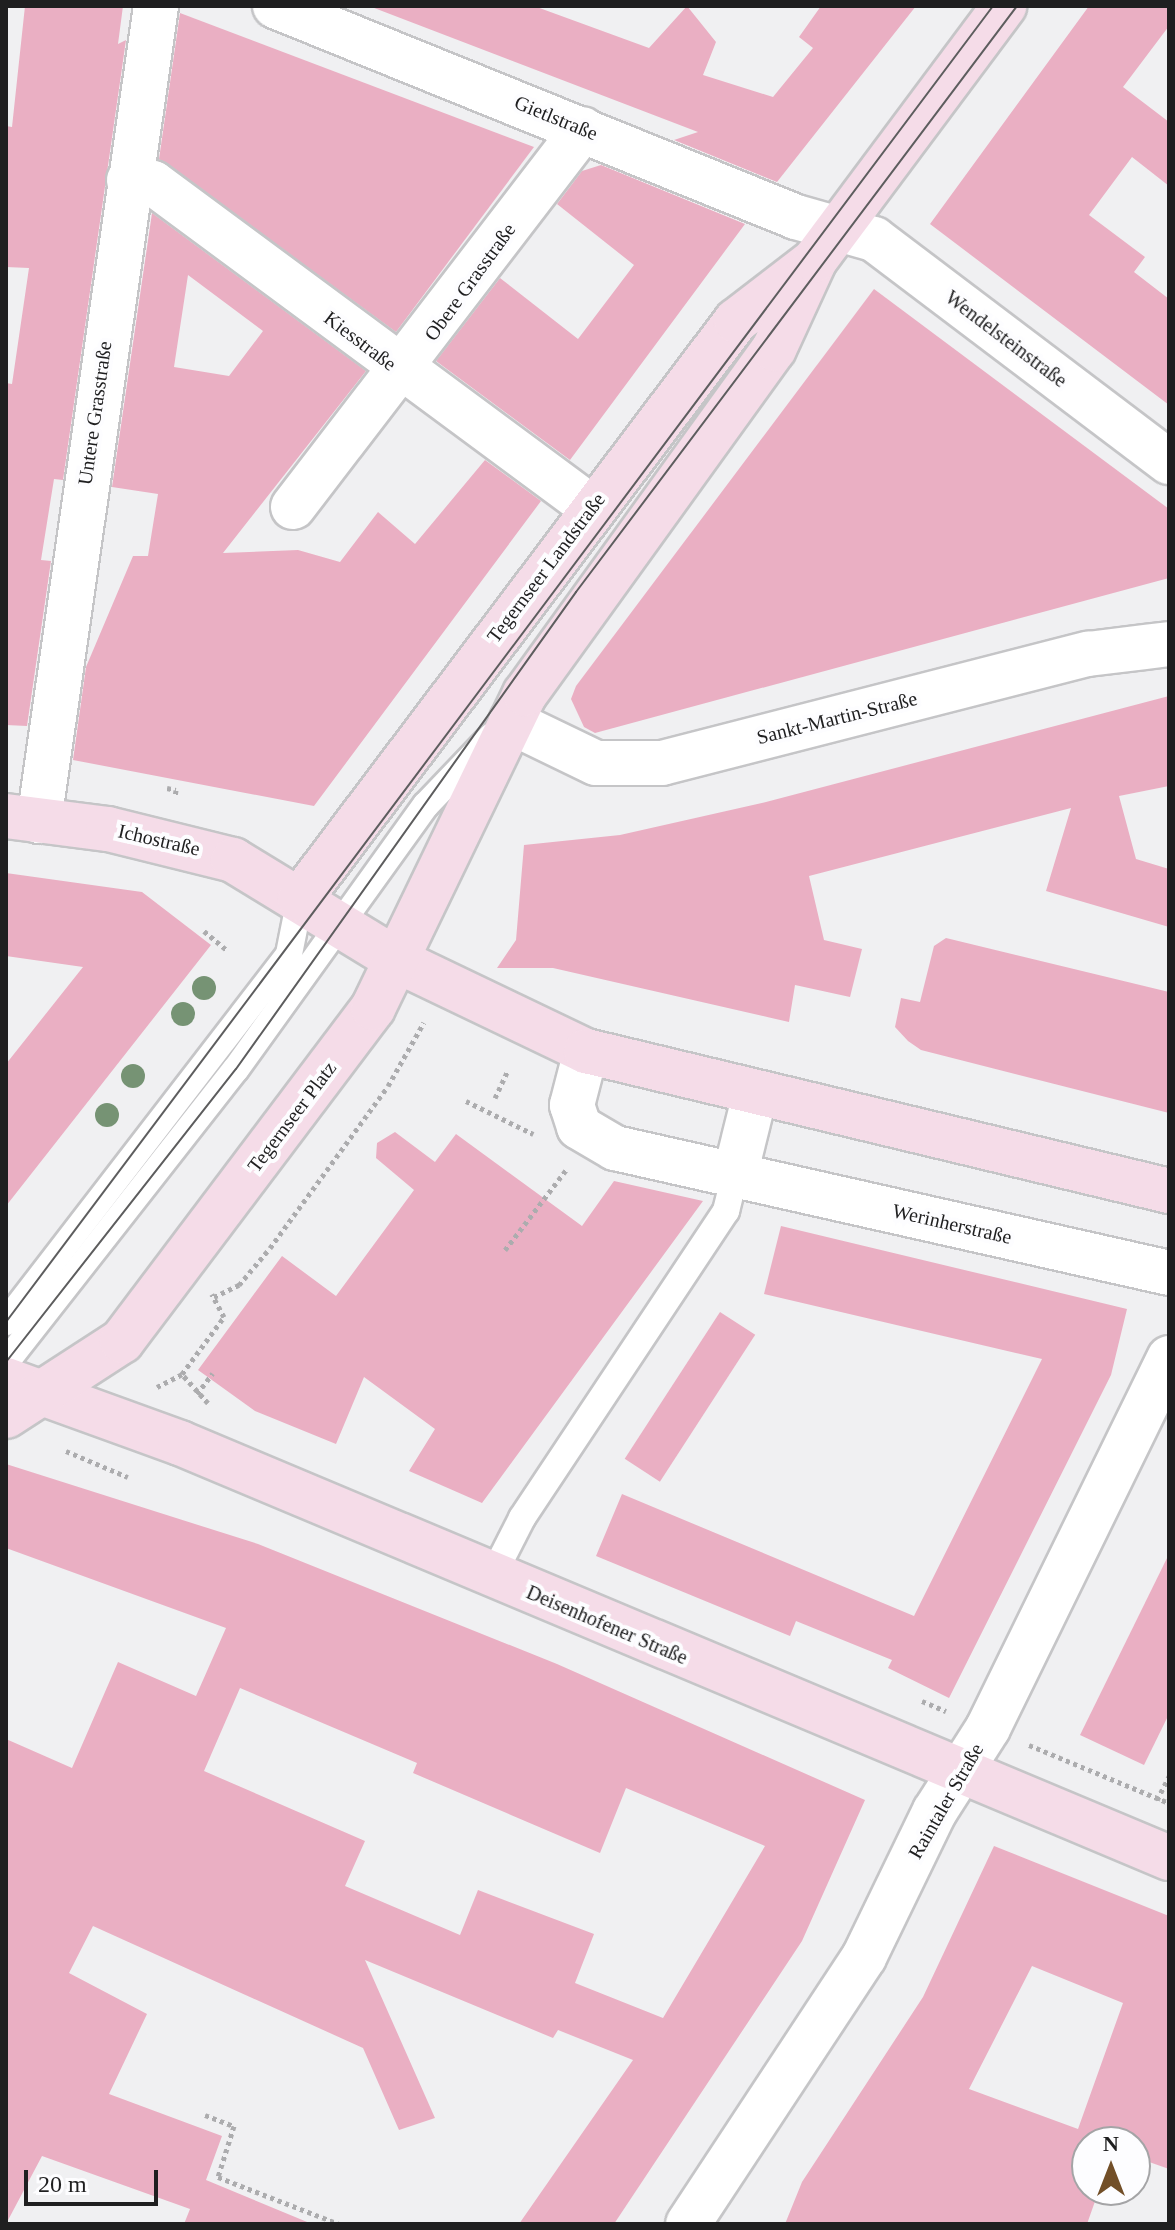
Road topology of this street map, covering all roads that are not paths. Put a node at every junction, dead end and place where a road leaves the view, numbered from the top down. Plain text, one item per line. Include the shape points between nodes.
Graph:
1 (156, 6) edge
2 (275, 6) edge
3 (1004, 6) edge
4 (583, 129) junction
5 (129, 180) junction
6 (826, 244) junction
7 (402, 373) junction
8 (1169, 462) edge
9 (293, 507) dead end
10 (591, 507) junction
11 (1169, 644) edge
12 (514, 716) junction
13 (23, 818) edge
14 (300, 899) junction
15 (341, 924) junction
16 (400, 962) junction
17 (586, 1051) junction
18 (755, 1094) junction
19 (735, 1175) junction
20 (1169, 1191) edge
21 (1169, 1273) edge
22 (6, 1322) edge
23 (1169, 1358) edge
24 (6, 1362) edge
25 (25, 1387) edge
26 (6, 1416) edge
27 (492, 1577) junction
28 (959, 1773) junction
29 (1169, 1858) edge
30 (688, 2224) edge

1 - 5 street, Untere Grasstraße
2 - 4 street, Gietlstraße
3 - 6 main road, Tegernseer Landstraße
4 - 6 street, Gietlstraße
4 - 7 street, Obere Grasstraße
5 - 7 street, Kiesstraße via 153,183
5 - 13 street, Untere Grasstraße via 74,562
6 - 8 street, Wendelsteinstraße via 874,239
6 - 10 main road, Tegernseer Landstraße via 736,321
6 - 12 main road, Tegernseer Landstraße via 774,349
7 - 9 street, Obere Grasstraße
7 - 10 street, Kiesstraße
10 - 14 main road, Tegernseer Landstraße
11 - 12 street, Sankt-Martin-Straße via 1088,654 662,763 596,763
12 - 15 lane via 426,805
12 - 16 main road, Tegernseer Landstraße
13 - 14 main road, Ichostraße via 194,847
14 - 15 main road
14 - 22 lane via 289,954
15 - 16 main road
15 - 24 lane
16 - 17 main road
16 - 25 main road, Tegernseer Platz via 122,1341
17 - 18 main road
17 - 19 street, Werinherstraße via 572,1105 579,1127 594,1140
18 - 19 street
18 - 20 main road
19 - 21 street, Werinherstraße
19 - 27 lane via 726,1211 522,1518
23 - 28 street, Raintaler Straße via 988,1728
25 - 26 main road
25 - 27 main road, Deisenhofener Straße via 180,1443
27 - 28 main road, Deisenhofener Straße
28 - 29 main road, Deisenhofener Straße
28 - 30 street, Raintaler Straße via 864,1957

